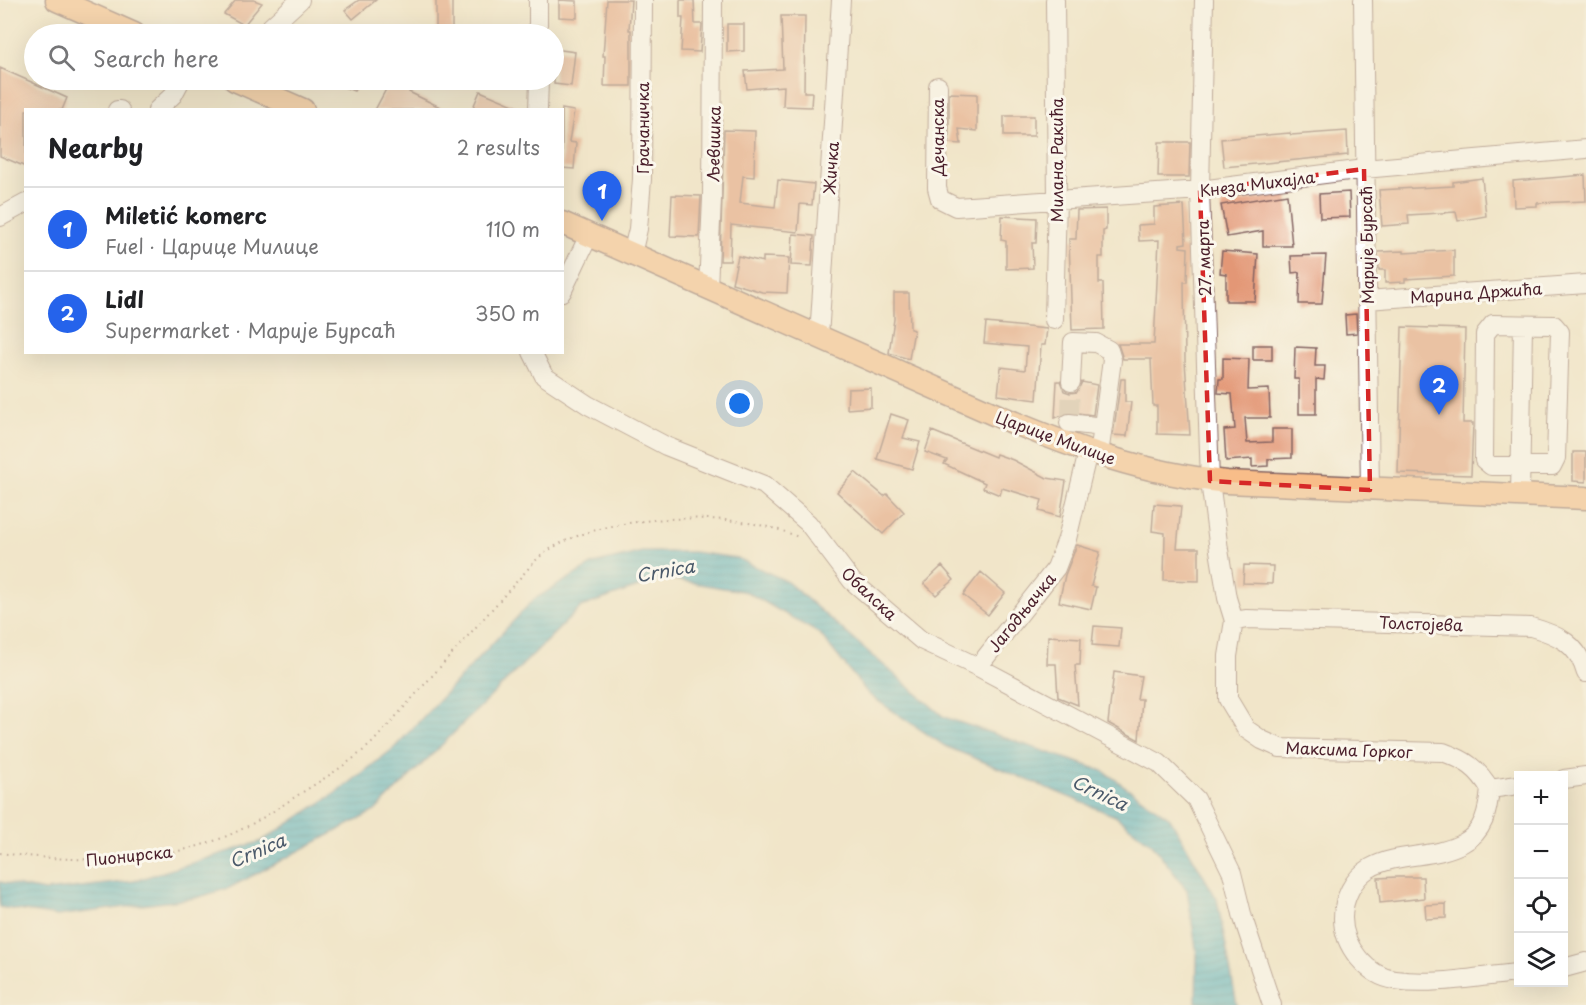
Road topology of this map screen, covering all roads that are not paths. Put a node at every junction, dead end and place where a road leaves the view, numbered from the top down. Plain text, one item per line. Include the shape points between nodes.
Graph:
1 (57, 0) edge
2 (300, 0) edge
3 (537, 0) edge
4 (643, 0) edge
5 (713, 0) edge
6 (841, 0) edge
7 (1055, 0) edge
8 (1204, 0) edge
9 (1363, 0) edge
10 (111, 24) edge
11 (274, 24) edge
12 (538, 24) edge
13 (938, 86) dead end
14 (176, 90) edge
15 (256, 90) edge
16 (539, 90) edge
17 (291, 107) edge
18 (159, 108) edge
19 (538, 108) edge
20 (1586, 149) edge
21 (1364, 169) junction
22 (937, 188) joint
23 (1200, 190) junction
24 (1057, 199) junction
25 (24, 204) edge
26 (0, 217) edge
27 (564, 225) edge
28 (589, 235) junction
29 (632, 254) junction
30 (1586, 284) edge
31 (564, 288) edge
32 (708, 288) junction
33 (1367, 300) junction
34 (1054, 320) dead end
35 (1523, 325) junction
36 (819, 337) junction
37 (533, 354) edge
38 (1071, 382) tunnel mouth
39 (1065, 427) junction
40 (1103, 427) junction
41 (1093, 453) junction
42 (1520, 468) junction
43 (1210, 481) junction
44 (1371, 490) junction
45 (1520, 496) junction
46 (1586, 498) edge
47 (1234, 621) junction
48 (978, 666) junction
49 (1586, 673) edge
50 (1586, 776) edge
51 (1568, 778) edge
52 (1514, 786) edge
53 (1490, 789) junction
54 (1586, 962) edge
55 (1568, 967) edge
56 (1514, 973) edge
57 (1272, 1005) edge

1 - 10 main road
2 - 11 street
3 - 12 street
4 - 29 street, Грачаничка via 642,179
5 - 32 street, Љевишка
6 - 36 street, Жичка
7 - 24 street, Милана Ракића
8 - 23 street, 27. марта
9 - 21 street, Марије Бурсаћ
13 - 22 street, Дечанска
14 - 18 street
15 - 17 main road
16 - 19 street
20 - 21 street, Кнеза Михајла
21 - 23 street, Кнеза Михајла
21 - 33 street, Марије Бурсаћ
22 - 24 street, Кнеза Михајла via 940,200 956,207
23 - 24 street, Кнеза Михајла
23 - 43 street, 27. марта
24 - 34 street, Милана Ракића
25 - 26 street
27 - 28 main road, Царице Милице
28 - 29 main road, Царице Милице
28 - 31 street
29 - 32 main road, Царице Милице
30 - 33 street, Марина Држића
32 - 36 main road, Царице Милице
33 - 44 street, Марије Бурсаћ
35 - 42 street
35 - 42 street via 1493,324 1485,334 1484,460 1491,466
35 - 42 street via 1554,325 1560,332 1556,461 1552,466
36 - 39 main road, Царице Милице
37 - 48 street, Обалска via 544,376 588,405 666,446 764,485 808,523 852,581 921,640
38 - 40 street, Јагодњачка via 1073,342 1096,343 1108,350 1112,360
39 - 40 street
39 - 41 main road, Царице Милице
40 - 41 street, Јагодњачка
41 - 43 main road, Царице Милице
41 - 48 street, Јагодњачка via 1056,568
42 - 45 street
43 - 44 main road, Царице Милице
43 - 47 street, Максима Горког via 1227,598
44 - 45 main road, Царице Милице
45 - 46 main road, Царице Милице
47 - 49 street, Толстојева via 1531,627 1566,640 1576,650
47 - 53 street, Максима Горког via 1228,656 1228,699 1246,729 1262,741 1280,748 1443,752 1480,772
48 - 57 street, Обалска via 1159,764 1196,799 1233,873 1243,918
50 - 51 street
52 - 53 street
53 - 56 street via 1488,812 1479,829 1463,843 1399,857 1369,869 1355,882 1346,898 1345,935 1362,962 1393,980
54 - 55 street

